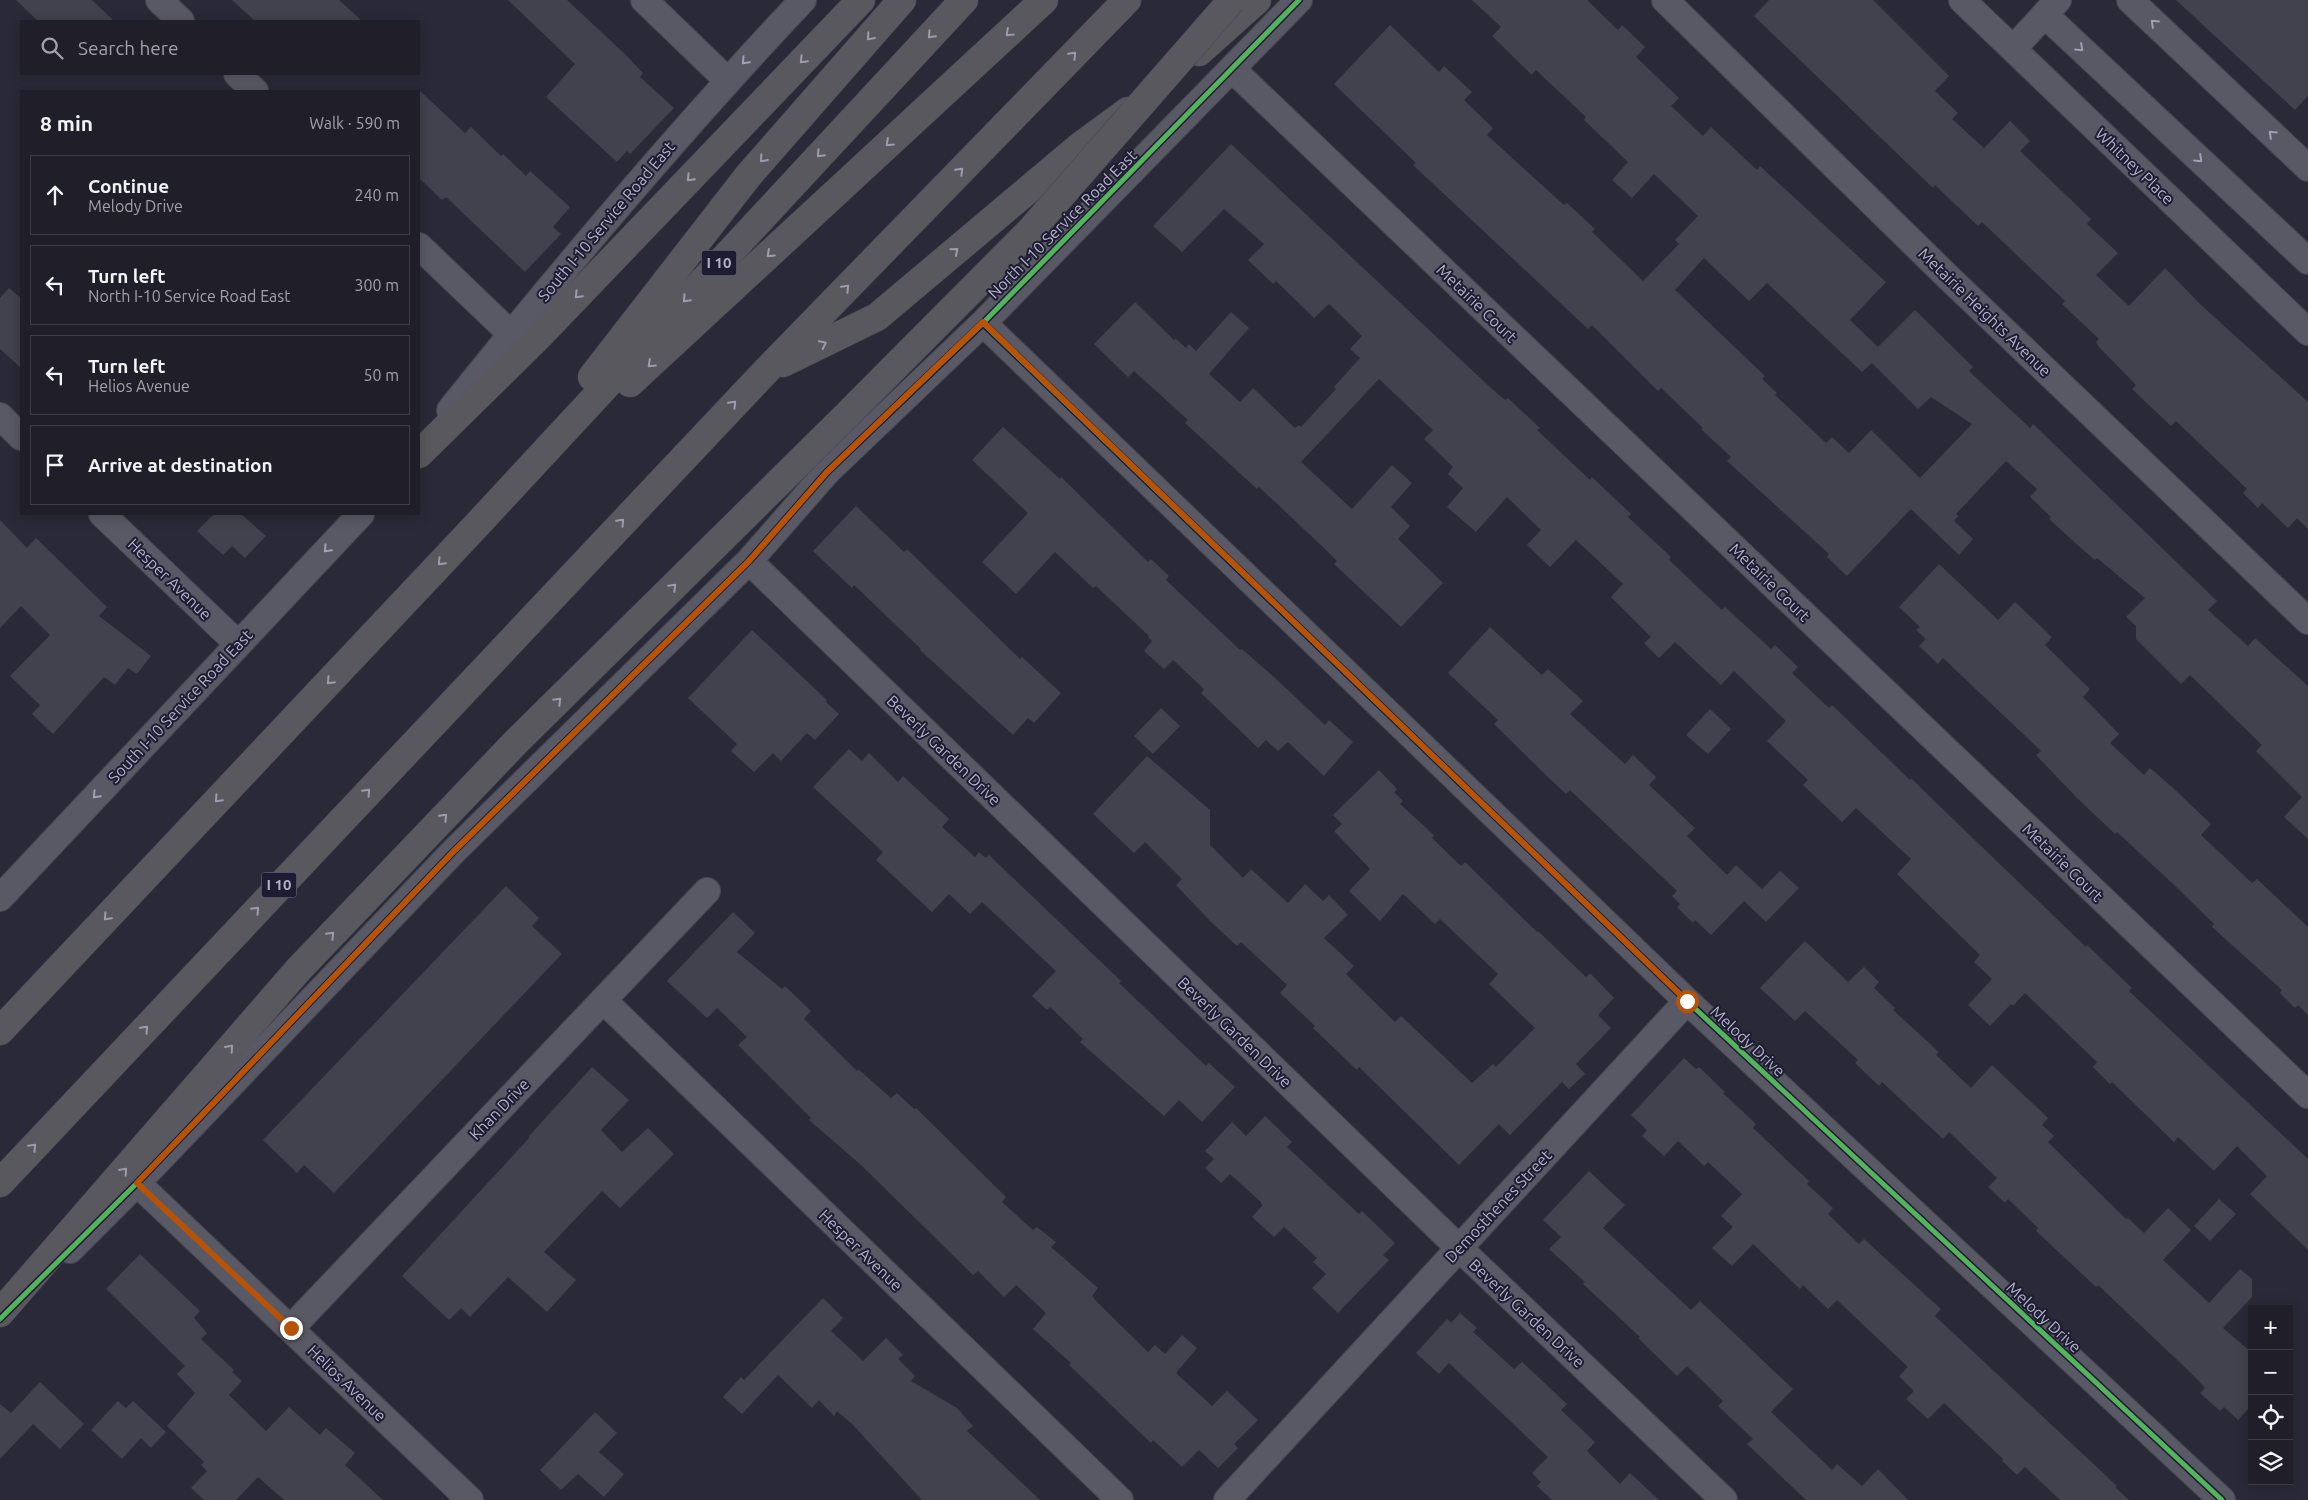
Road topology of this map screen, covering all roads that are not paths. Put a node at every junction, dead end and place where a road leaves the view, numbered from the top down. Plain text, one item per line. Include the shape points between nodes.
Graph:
1 (159, 0) edge
2 (644, 0) edge
3 (803, 0) edge
4 (861, 0) edge
5 (902, 0) edge
6 (964, 0) edge
7 (1044, 0) edge
8 (1127, 0) edge
9 (1232, 0) edge
10 (1257, 0) edge
11 (1298, 0) edge
12 (1664, 0) edge
13 (1962, 0) edge
14 (2130, 0) edge
15 (2051, 7) edge
16 (180, 20) edge
17 (2013, 49) junction
18 (1232, 69) junction
19 (237, 75) edge
20 (727, 80) junction
21 (254, 90) edge
22 (2308, 168) edge
23 (420, 247) edge
24 (2308, 261) edge
25 (983, 322) junction
26 (2308, 332) edge
27 (511, 334) junction
28 (764, 373) junction
29 (0, 416) edge
30 (20, 436) edge
31 (420, 448) edge
32 (420, 453) edge
33 (103, 515) edge
34 (360, 515) edge
35 (475, 527) junction
36 (749, 561) junction
37 (2308, 621) edge
38 (238, 644) junction
39 (708, 891) dead end
40 (0, 898) edge
41 (603, 1000) junction
42 (1687, 1001) junction
43 (0, 1031) edge
44 (2308, 1095) edge
45 (0, 1182) edge
46 (137, 1183) junction
47 (1459, 1248) junction
48 (0, 1313) edge
49 (0, 1319) edge
50 (291, 1328) junction
51 (470, 1500) edge
52 (1120, 1500) edge
53 (1227, 1500) edge
54 (1724, 1500) edge
55 (2222, 1500) edge

1 - 16 street
2 - 20 street
3 -> 20 street, South I-10 Service Road East
4 -> 32 highway via 538,337
5 -> 35 highway via 748,176
6 -> 35 highway, I 10
7 -> 35 highway
28 -> 8 highway, I 10
48 -> 9 highway, bridge via 298,970 516,742 1031,230
28 -> 10 highway via 877,317 1079,147 1164,84
11 - 18 street, North I-10 Service Road East
12 - 37 street, Metairie Heights Avenue
13 - 17 street, Whitney Place
22 -> 14 street
15 - 17 street
15 -> 24 street
17 - 26 street, Whitney Place
18 - 25 street, North I-10 Service Road East
18 - 44 street, Metairie Court
19 - 21 street
20 - 27 street, South I-10 Service Road East via 627,193
23 - 27 street
25 - 36 street, North I-10 Service Road East via 827,472
25 - 42 street, Melody Drive
27 - 31 street, South I-10 Service Road East
45 -> 28 highway, I 10
29 - 30 street
33 - 38 street, Hesper Avenue
34 -> 38 street, South I-10 Service Road East
35 -> 43 highway, I 10
36 - 46 street, North I-10 Service Road East via 453,852
36 - 47 street, Beverly Garden Drive
38 -> 40 street, South I-10 Service Road East
39 - 41 street, Khan Drive
41 - 50 street, Khan Drive
41 - 52 street, Hesper Avenue
42 - 47 street, Demosthenes Street
42 - 55 street, Melody Drive
46 - 49 street, North I-10 Service Road East
46 - 50 street, Helios Avenue
47 - 53 street, Demosthenes Street
47 - 54 street, Beverly Garden Drive
50 - 51 street, Helios Avenue

